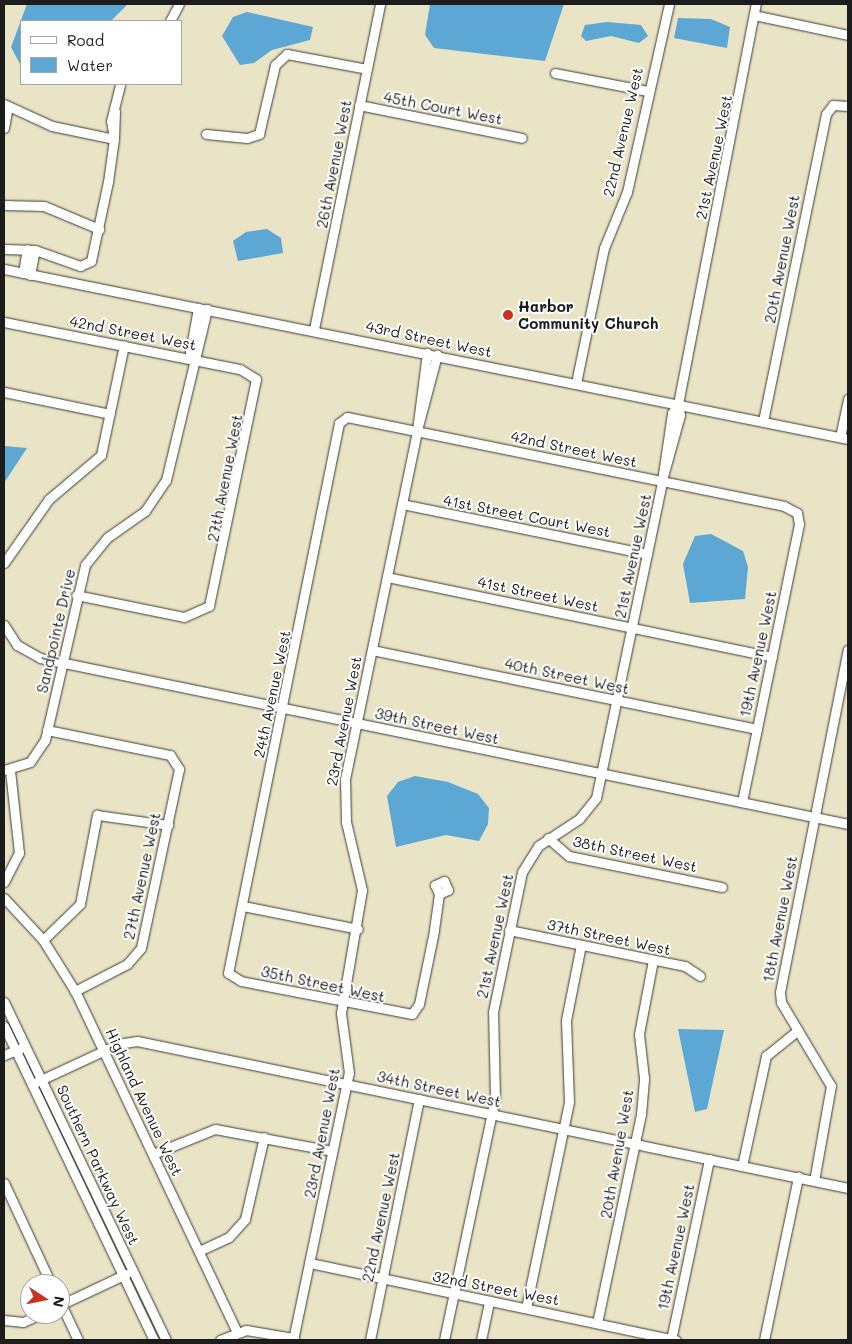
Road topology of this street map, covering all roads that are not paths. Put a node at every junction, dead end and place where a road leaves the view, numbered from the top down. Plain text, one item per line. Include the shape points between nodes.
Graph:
1 (179, 4) edge
2 (380, 4) edge
3 (669, 4) edge
4 (756, 4) edge
5 (754, 15) junction
6 (171, 20) edge
7 (848, 35) edge
8 (367, 69) junction
9 (555, 73) dead end
10 (120, 85) edge
11 (648, 91) junction
12 (6, 105) edge
13 (359, 105) junction
14 (848, 106) edge
15 (4, 128) edge
16 (206, 134) dead end
17 (522, 138) dead end
18 (114, 139) junction
19 (4, 205) edge
20 (99, 230) junction
21 (4, 249) edge
22 (31, 249) junction
23 (4, 269) edge
24 (27, 274) junction
25 (202, 308) junction
26 (4, 322) edge
27 (314, 330) junction
28 (124, 346) junction
29 (432, 354) junction
30 (193, 359) junction
31 (255, 376) joint
32 (576, 383) junction
33 (4, 392) edge
34 (848, 399) edge
35 (678, 404) junction
36 (110, 414) junction
37 (344, 419) joint
38 (763, 421) junction
39 (417, 430) junction
40 (844, 438) edge
41 (662, 481) junction
42 (402, 504) junction
43 (797, 512) joint
44 (647, 554) junction
45 (4, 563) edge
46 (387, 577) junction
47 (76, 595) junction
48 (632, 627) junction
49 (4, 629) edge
50 (372, 650) junction
51 (848, 650) edge
52 (772, 657) junction
53 (61, 662) junction
54 (617, 701) junction
55 (284, 708) junction
56 (357, 723) junction
57 (757, 729) junction
58 (47, 730) junction
59 (7, 770) edge
60 (602, 774) junction
61 (742, 802) junction
62 (814, 817) junction
63 (848, 824) edge
64 (168, 825) junction
65 (548, 838) junction
66 (4, 882) edge
67 (722, 886) dead end
68 (439, 894) dead end
69 (4, 898) edge
70 (243, 906) junction
71 (358, 930) junction
72 (509, 930) junction
73 (43, 940) junction
74 (581, 945) junction
75 (653, 960) junction
76 (229, 976) joint
77 (700, 976) dead end
78 (76, 991) junction
79 (4, 1002) edge
80 (343, 1002) junction
81 (4, 1026) edge
82 (798, 1030) junction
83 (26, 1046) junction
84 (16, 1050) junction
85 (104, 1050) junction
86 (4, 1055) edge
87 (42, 1079) junction
88 (32, 1084) junction
89 (347, 1084) junction
90 (419, 1099) junction
91 (491, 1114) junction
92 (563, 1128) junction
93 (264, 1137) junction
94 (635, 1143) junction
95 (332, 1151) junction
96 (153, 1154) junction
97 (709, 1159) junction
98 (742, 1166) junction
99 (798, 1178) junction
100 (814, 1181) junction
101 (4, 1183) edge
102 (848, 1188) edge
103 (199, 1251) junction
104 (310, 1263) junction
105 (133, 1270) junction
106 (47, 1274) edge
107 (122, 1275) junction
108 (382, 1279) junction
109 (453, 1294) junction
110 (70, 1299) edge
111 (489, 1301) junction
112 (526, 1308) junction
113 (4, 1320) edge
114 (20, 1322) edge
115 (597, 1323) junction
116 (70, 1324) edge
117 (237, 1332) junction
118 (294, 1339) edge
119 (78, 1340) edge
120 (154, 1340) edge
121 (166, 1340) edge
122 (220, 1340) edge
123 (370, 1340) edge
124 (444, 1340) edge
125 (481, 1340) edge
126 (673, 1340) edge
127 (764, 1340) edge

1 - 6 street
2 - 8 street, 26th Avenue West
3 - 11 street, 22nd Avenue West
4 - 5 street, 21st Avenue West
5 - 7 street
5 - 35 street, 21st Avenue West
8 - 13 street, 26th Avenue West
8 - 16 street via 292,55 280,58 256,136
9 - 11 street
10 - 18 street
11 - 32 street, 22nd Avenue West via 627,192 604,248
12 - 15 street
12 - 18 street via 52,126
13 - 17 street, 45th Court West
13 - 27 street, 26th Avenue West
14 - 38 street, 20th Avenue West via 833,104 826,114
18 - 20 street
19 - 20 street via 51,208
20 - 22 street via 91,261 77,265
21 - 22 street
22 - 24 street
23 - 24 street, 43rd Street West
24 - 25 street, 43rd Street West
25 - 27 street, 43rd Street West
25 - 30 street, Sandpointe Drive via 190,352
26 - 28 street, 42nd Street West
27 - 29 street, 43rd Street West
28 - 30 street, 42nd Street West
28 - 36 street
29 - 32 street, 43rd Street West
29 - 39 street, 23rd Avenue West
30 - 31 street, 42nd Street West
30 - 47 street, Sandpointe Drive via 162,487 140,515 95,551 82,570
31 - 47 street, 27th Avenue West via 257,386 216,588 204,612 184,617
32 - 35 street, 43rd Street West
33 - 36 street
34 - 40 street
35 - 38 street, 43rd Street West
35 - 41 street, 21st Avenue West via 669,468
36 - 45 street via 98,459 49,499
37 - 39 street, 42nd Street West
37 - 55 street, 24th Avenue West
38 - 40 street, 43rd Street West
39 - 41 street, 42nd Street West
39 - 42 street, 23rd Avenue West
41 - 43 street, 42nd Street West
41 - 44 street, 21st Avenue West
42 - 44 street, 41st Street Court West
42 - 46 street, 23rd Avenue West
43 - 52 street, 19th Avenue West via 799,524
44 - 48 street, 21st Avenue West
46 - 48 street, 41st Street West
46 - 50 street, 23rd Avenue West
47 - 53 street, Sandpointe Drive
48 - 52 street, 41st Street West
48 - 54 street, 21st Avenue West
49 - 53 street, 39th Street West via 24,650
50 - 54 street, 40th Street West
50 - 56 street, 23rd Avenue West
51 - 62 street, 18th Avenue West
52 - 57 street, 19th Avenue West
53 - 55 street, 39th Street West
53 - 58 street, Sandpointe Drive
54 - 57 street, 40th Street West
54 - 60 street, 21st Avenue West
55 - 56 street, 39th Street West
55 - 70 street, 24th Avenue West
56 - 60 street, 39th Street West
56 - 71 street, 23rd Avenue West via 344,804 362,879
57 - 61 street, 19th Avenue West
58 - 59 street, Sandpointe Drive via 36,755
58 - 64 street, 27th Avenue West via 170,755 177,761
59 - 66 street via 19,852
60 - 61 street, 39th Street West
60 - 65 street, 21st Avenue West via 588,811
61 - 62 street, 39th Street West
62 - 63 street, 39th Street West
62 - 82 street, 18th Avenue West via 780,992
64 - 73 street via 97,815 80,904
64 - 78 street, 27th Avenue West via 141,948 127,964
65 - 67 street, 38th Street West via 569,856
65 - 72 street, 21st Avenue West via 524,867
68 - 80 street, 35th Street West via 420,1004 412,1014
69 - 73 street, Highland Avenue West
70 - 71 street
70 - 76 street, 24th Avenue West
71 - 80 street, 23rd Avenue West
72 - 74 street, 37th Street West
72 - 91 street, 21st Avenue West via 493,1012 497,1086
73 - 78 street, Highland Avenue West
74 - 75 street, 37th Street West
74 - 92 street via 566,1020 570,1089
75 - 77 street, 37th Street West via 685,966
75 - 94 street, 20th Avenue West via 639,1034 644,1089
76 - 80 street, 35th Street West
78 - 85 street, Highland Avenue West
79 - 83 street, Southern Parkway West
80 - 89 street, 23rd Avenue West via 341,1024 350,1058
81 - 84 street, Southern Parkway West
82 - 98 street via 766,1056
82 - 100 street, 18th Avenue West via 831,1086
83 - 84 street
83 - 87 street, Southern Parkway West
84 - 86 street
84 - 88 street, Southern Parkway West
85 - 87 street, 34th Street West
85 - 89 street, 34th Street West via 138,1041
85 - 96 street, Highland Avenue West
87 - 88 street, 34th Street West
87 - 105 street, Southern Parkway West
88 - 107 street, Southern Parkway West
89 - 90 street, 34th Street West
89 - 95 street, 23rd Avenue West
90 - 91 street, 34th Street West
90 - 108 street, 22nd Avenue West
91 - 92 street, 34th Street West
91 - 109 street, 21st Avenue West
92 - 94 street, 34th Street West
92 - 112 street
93 - 95 street
93 - 96 street via 210,1130
93 - 103 street via 245,1219 229,1238
94 - 97 street, 34th Street West
94 - 115 street, 20th Avenue West
95 - 104 street, 23rd Avenue West
96 - 103 street, Highland Avenue West
97 - 98 street, 34th Street West
97 - 126 street, 19th Avenue West
98 - 99 street, 34th Street West
99 - 100 street, 34th Street West
99 - 127 street
100 - 102 street, 34th Street West
101 - 106 street
103 - 117 street, Highland Avenue West
104 - 108 street, 32nd Street West
104 - 118 street, 23rd Avenue West
105 - 107 street
105 - 121 street, Southern Parkway West
107 - 110 street
107 - 120 street, Southern Parkway West
108 - 109 street, 32nd Street West
108 - 123 street, 22nd Avenue West
109 - 111 street, 32nd Street West
109 - 124 street, 21st Avenue West
111 - 112 street, 32nd Street West
111 - 125 street
112 - 115 street, 32nd Street West
113 - 114 street
115 - 126 street, 32nd Street West
116 - 119 street
117 - 118 street via 253,1330
117 - 122 street

